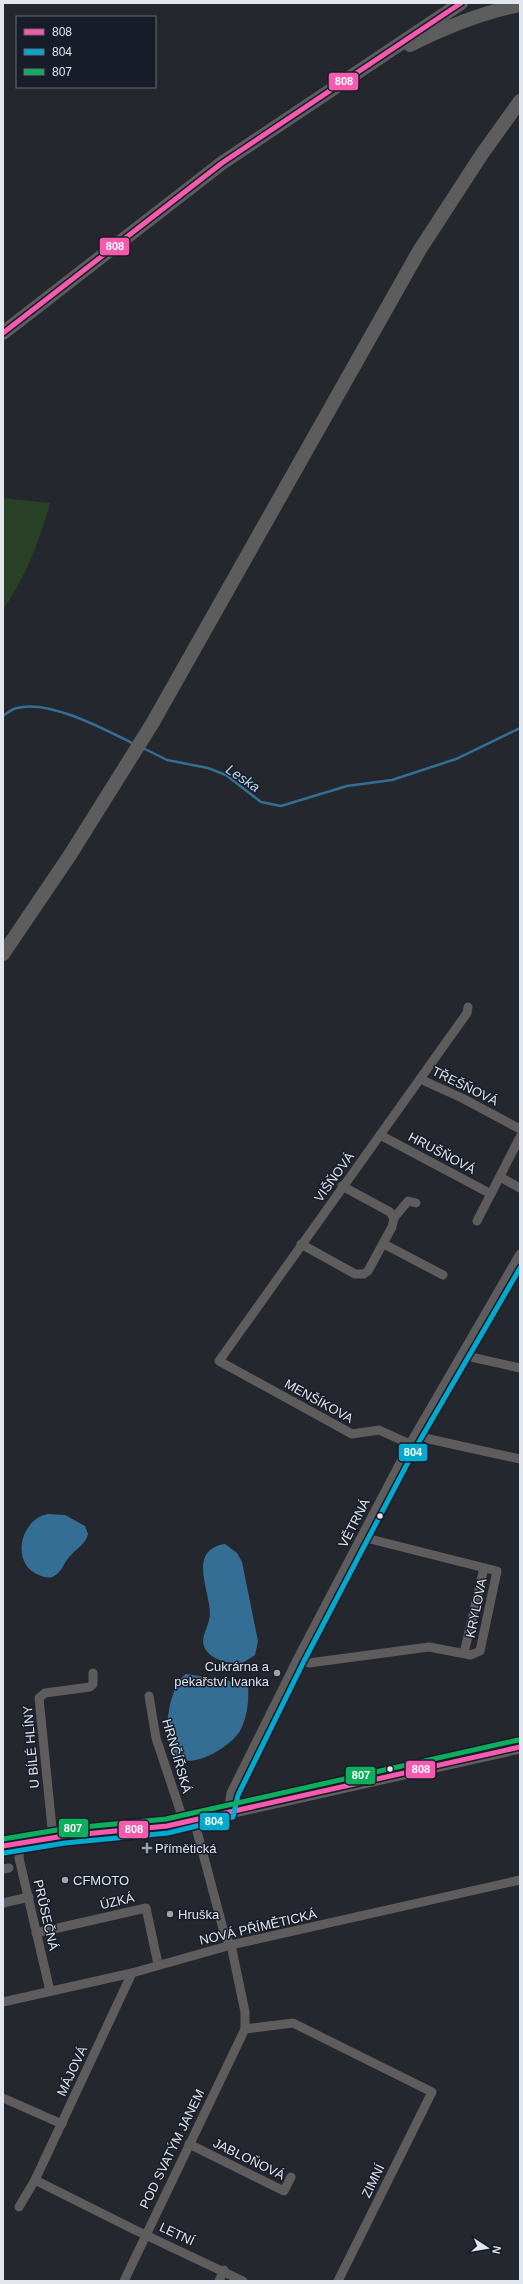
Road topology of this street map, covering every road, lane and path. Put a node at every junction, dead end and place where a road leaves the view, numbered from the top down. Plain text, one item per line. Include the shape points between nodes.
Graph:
1 (461, 3) edge
2 (520, 5) edge
3 (365, 68) junction
4 (520, 102) edge
5 (3, 333) edge
6 (3, 954) edge
7 (468, 1007) dead end
8 (420, 1079) junction
9 (520, 1129) edge
10 (380, 1135) junction
11 (520, 1137) edge
12 (500, 1177) junction
13 (342, 1186) junction
14 (520, 1188) edge
15 (491, 1194) junction
16 (416, 1203) dead end
17 (394, 1218) junction
18 (477, 1221) dead end
19 (301, 1244) junction
20 (384, 1244) junction
21 (520, 1254) edge
22 (443, 1275) dead end
23 (462, 1355) junction
24 (219, 1361) joint
25 (520, 1368) edge
26 (417, 1433) junction
27 (410, 1444) junction
28 (520, 1459) edge
29 (362, 1537) junction
30 (484, 1568) junction
31 (464, 1654) junction
32 (298, 1658) junction
33 (93, 1673) dead end
34 (149, 1696) dead end
35 (520, 1747) edge
36 (228, 1812) junction
37 (189, 1821) junction
38 (53, 1838) junction
39 (20, 1844) junction
40 (3, 1846) edge
41 (520, 1880) edge
42 (29, 1897) junction
43 (3, 1903) edge
44 (36, 1933) junction
45 (231, 1945) junction
46 (158, 1964) junction
47 (132, 1973) junction
48 (50, 1991) junction
49 (3, 2002) edge
50 (245, 2029) junction
51 (3, 2098) edge
52 (62, 2124) junction
53 (189, 2144) junction
54 (291, 2177) dead end
55 (35, 2180) junction
56 (19, 2208) dead end
57 (146, 2234) junction
58 (224, 2270) junction
59 (124, 2281) edge
60 (219, 2281) edge
61 (243, 2281) edge
62 (338, 2281) edge

1 - 3 main road
2 - 3 main road via 476,16 447,27
3 - 5 main road via 222,163
4 - 6 main road via 482,154 419,251 152,724
7 - 8 street, VIŠŇOVÁ
8 - 9 street, TŘEŠŇOVÁ
8 - 10 street, VIŠŇOVÁ
10 - 13 street, VIŠŇOVÁ
10 - 15 street, HRUŠŇOVÁ
11 - 12 street
12 - 14 street
12 - 15 street
13 - 17 street via 390,1212
13 - 19 street, VIŠŇOVÁ
15 - 18 street
16 - 17 street via 408,1202
17 - 20 street
19 - 20 street via 359,1275 368,1271
19 - 24 street, VIŠŇOVÁ
20 - 22 street
21 - 23 street, VĚTRNÁ
23 - 25 street
23 - 26 street, VĚTRNÁ
24 - 27 street, MENŠÍKOVA via 352,1434 380,1430
26 - 27 street, VĚTRNÁ
26 - 28 street via 429,1439
27 - 29 street, VĚTRNÁ
29 - 30 street, KRYLOVA
29 - 32 street, VĚTRNÁ
30 - 31 street
30 - 31 street, KRYLOVA via 497,1571 480,1651 471,1655
31 - 32 street, KRYLOVA via 429,1647 309,1663
32 - 36 street, VĚTRNÁ via 231,1793
33 - 38 street, U BÍLÉ HLÍNY via 93,1684 90,1687 45,1693 39,1698
34 - 37 street, HRNČÍŘSKÁ via 156,1738
35 - 36 main road
36 - 37 main road
37 - 38 main road
37 - 45 street, POD SVATÝM JANEM via 225,1936
38 - 39 main road
39 - 40 main road
39 - 42 street, PRŮSEČNÁ via 19,1858
41 - 45 street, NOVÁ PŘÍMĚTICKÁ
42 - 43 street
42 - 44 street, PRŮSEČNÁ
44 - 46 street, ÚZKÁ via 146,1908
44 - 48 street, PRŮSEČNÁ
45 - 46 street, NOVÁ PŘÍMĚTICKÁ
45 - 50 street, POD SVATÝM JANEM via 245,2012
46 - 47 street, NOVÁ PŘÍMĚTICKÁ
47 - 48 street, NOVÁ PŘÍMĚTICKÁ
47 - 52 street, MÁJOVÁ
48 - 49 street, NOVÁ PŘÍMĚTICKÁ
50 - 53 street, POD SVATÝM JANEM
50 - 62 street, ZIMNÍ via 293,2022 432,2092
51 - 52 street
52 - 55 street, MÁJOVÁ
53 - 54 street, JABLOŇOVÁ via 284,2191
53 - 57 street, POD SVATÝM JANEM
55 - 56 street, MÁJOVÁ
55 - 57 street, LETNÍ
57 - 58 street, LETNÍ
57 - 59 street, POD SVATÝM JANEM
58 - 60 street
58 - 61 street, LETNÍ

